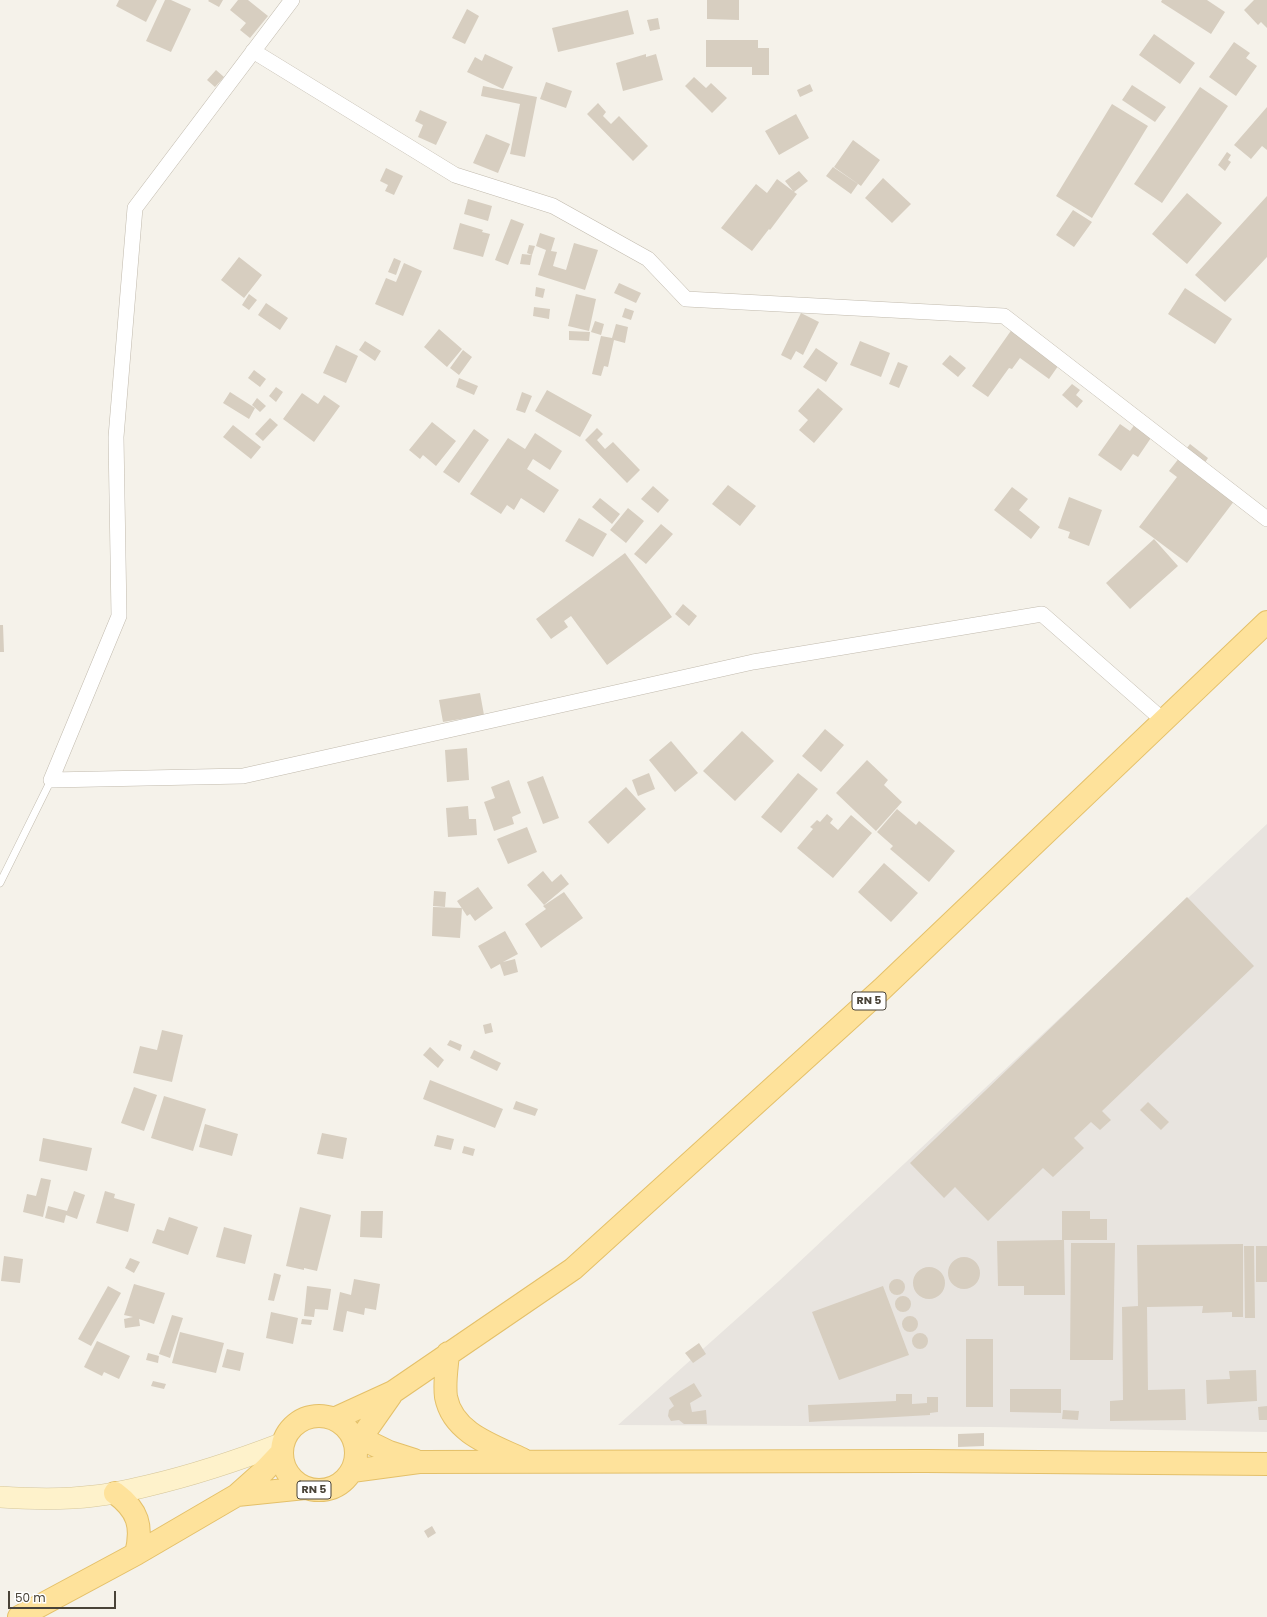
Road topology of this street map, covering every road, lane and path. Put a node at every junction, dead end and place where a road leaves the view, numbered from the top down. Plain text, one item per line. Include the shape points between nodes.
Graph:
1 (292, 0) edge
2 (253, 51) junction
3 (1267, 519) edge
4 (1267, 622) edge
5 (1164, 721) junction
6 (51, 780) junction
7 (0, 883) edge
8 (448, 1353) junction
9 (393, 1392) junction
10 (334, 1419) junction
11 (356, 1440) junction
12 (282, 1448) junction
13 (419, 1462) junction
14 (527, 1462) junction
15 (1267, 1464) edge
16 (352, 1471) junction
17 (305, 1488) junction
18 (115, 1493) junction
19 (237, 1495) junction
20 (0, 1497) edge
21 (136, 1554) junction
22 (19, 1617) edge

1 - 2 street
2 - 3 street via 454,175 553,206 648,260 686,299 1004,316
2 - 6 street via 135,208 116,437 119,616
4 - 5 main road, RN 5
5 - 6 street via 1042,614 753,662 243,776
5 - 8 main road, RN 5 via 882,989 573,1269
6 - 7 lane
8 - 9 main road, RN 5
8 - 14 main road via 445,1378 450,1411 461,1426 475,1437
9 - 10 main road, RN 5
9 - 11 main road, RN 5
10 - 11 main road via 341,1422
10 - 12 main road, RN 5 via 316,1416 299,1422 292,1427
11 - 13 main road
11 - 16 main road, RN 5 via 357,1454
12 - 17 main road, RN 5 via 286,1469 297,1483
12 - 18 main road
12 - 19 main road, RN 5 via 265,1470
13 - 14 main road
13 - 16 main road
14 - 15 main road
16 - 17 main road, RN 5 via 340,1484 332,1488
17 - 19 main road, RN 5
18 - 20 main road via 69,1498
18 - 21 main road via 135,1513 140,1540
19 - 21 main road, RN 5
21 - 22 main road, RN 5

